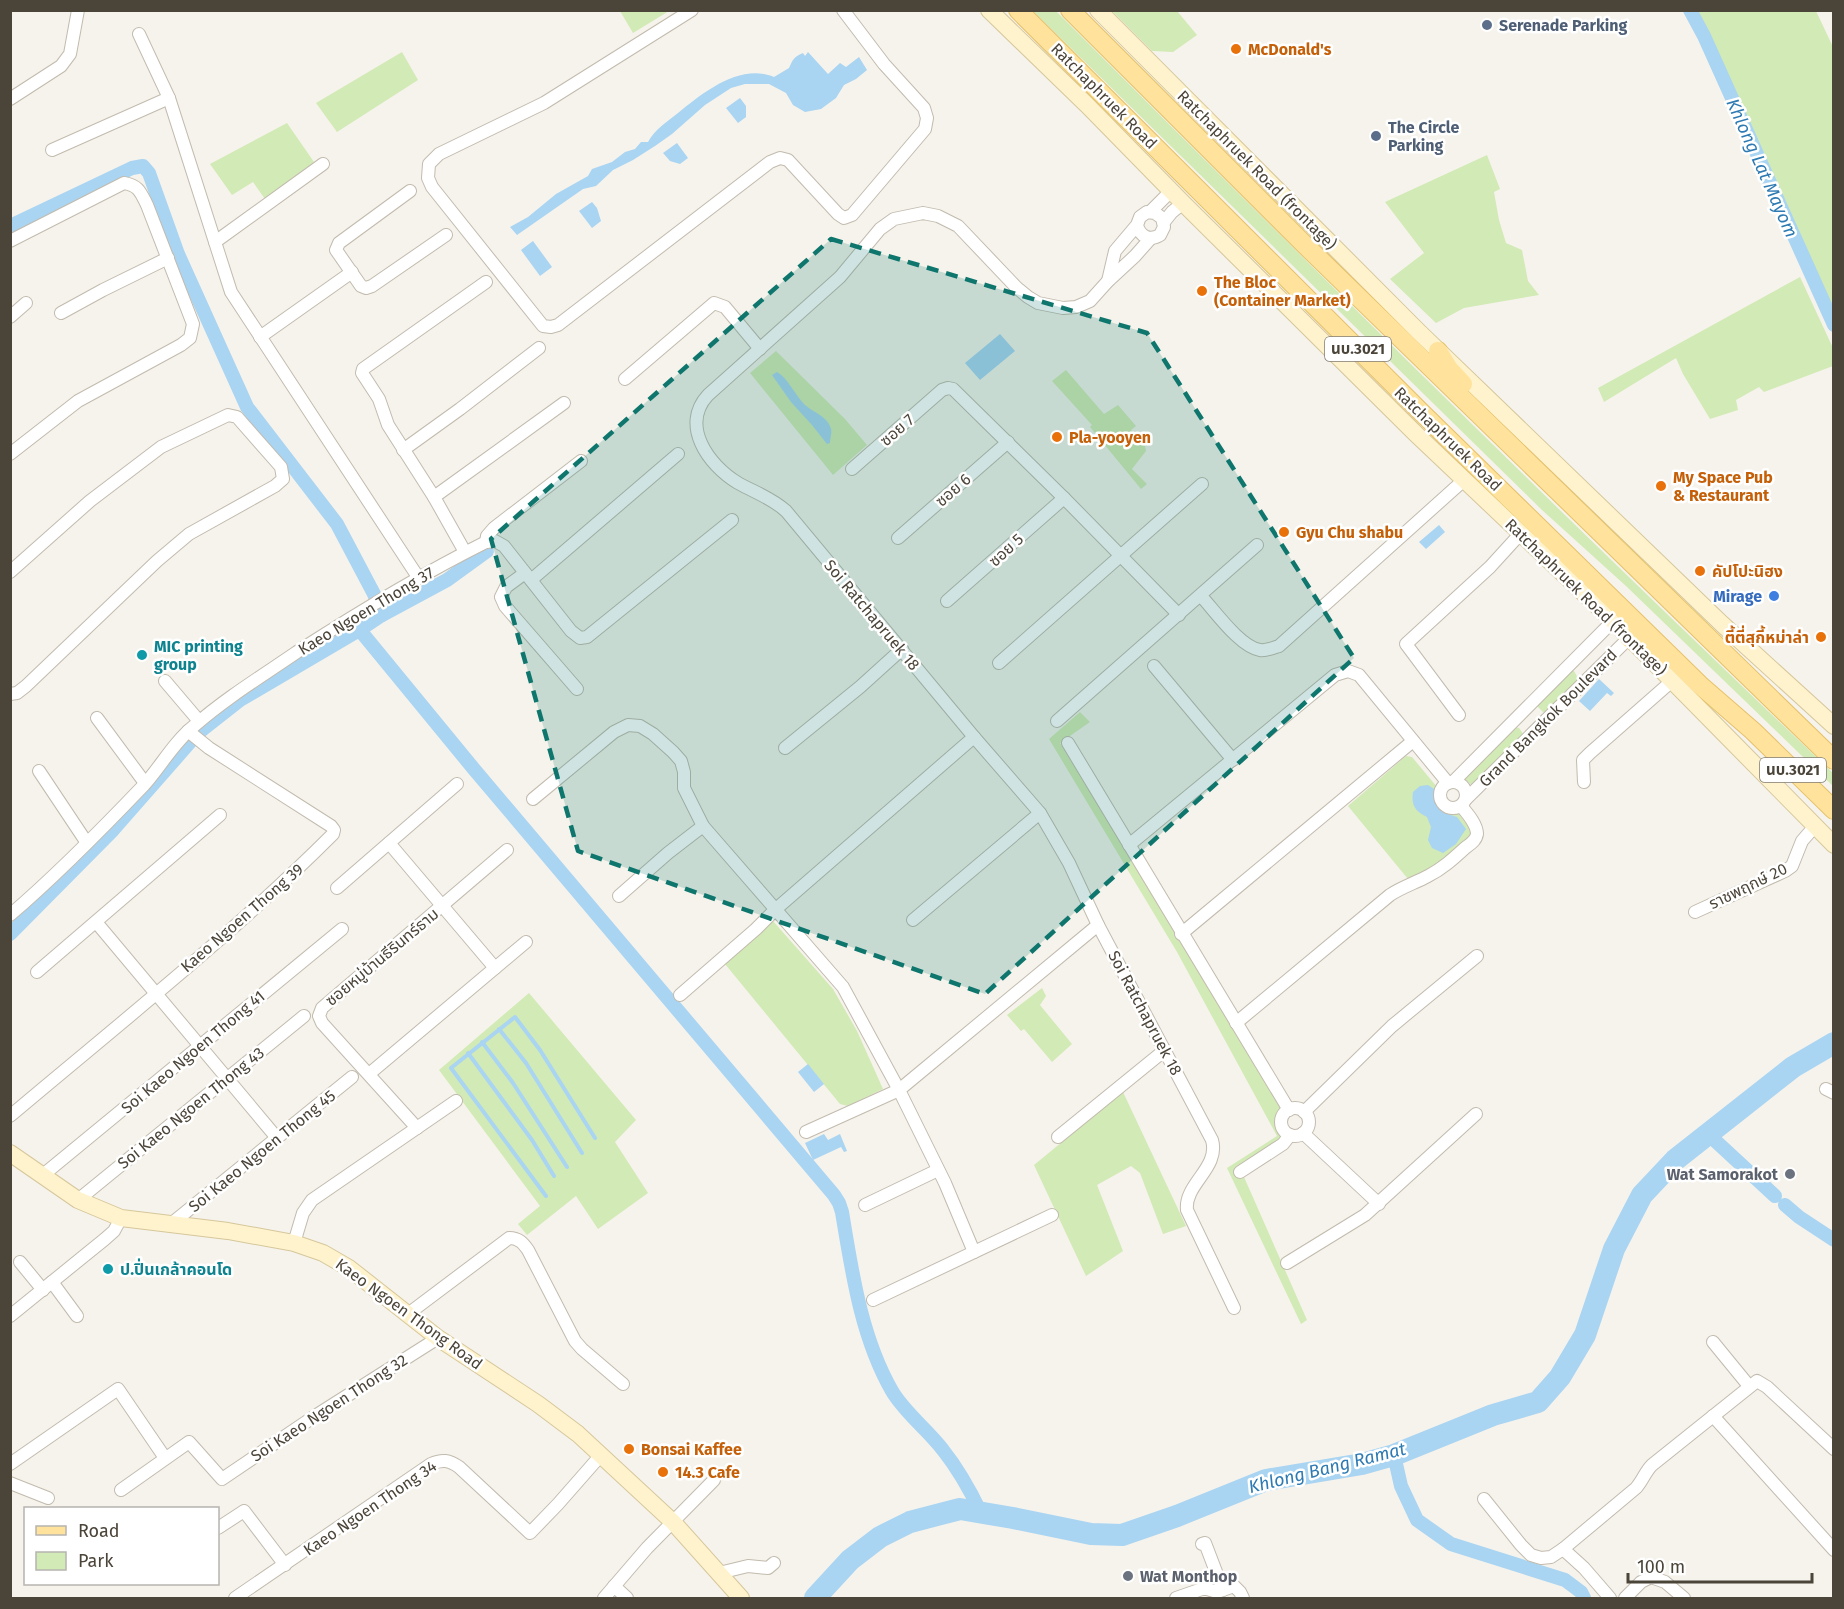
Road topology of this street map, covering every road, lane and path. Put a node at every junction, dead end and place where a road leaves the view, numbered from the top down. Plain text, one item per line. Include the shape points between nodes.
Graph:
1 (78, 10) edge
2 (692, 10) edge
3 (843, 10) edge
4 (989, 10) edge
5 (1018, 10) edge
6 (1071, 10) edge
7 (1098, 10) edge
8 (139, 34) dead end
9 (169, 98) junction
10 (10, 99) edge
11 (52, 150) dead end
12 (323, 164) dead end
13 (410, 191) dead end
14 (1171, 191) junction
15 (1183, 203) junction
16 (1150, 212) junction
17 (1164, 222) junction
18 (1138, 227) junction
19 (446, 235) dead end
20 (1151, 238) junction
21 (10, 242) edge
22 (215, 242) junction
23 (168, 258) junction
24 (352, 272) junction
25 (1108, 281) junction
26 (486, 282) dead end
27 (26, 303) dead end
28 (61, 314) dead end
29 (10, 316) edge
30 (260, 337) junction
31 (539, 348) dead end
32 (760, 349) junction
33 (1438, 351) junction
34 (625, 379) dead end
35 (564, 403) dead end
36 (1008, 442) junction
37 (403, 450) junction
38 (10, 454) edge
39 (678, 454) dead end
40 (580, 461) dead end
41 (852, 469) dead end
42 (1464, 480) junction
43 (1203, 484) dead end
44 (434, 497) junction
45 (1064, 498) junction
46 (732, 520) dead end
47 (1521, 533) junction
48 (898, 538) dead end
49 (486, 542) junction
50 (1257, 545) dead end
51 (465, 552) junction
52 (1623, 555) junction
53 (1121, 556) junction
54 (10, 572) edge
55 (528, 576) junction
56 (418, 577) junction
57 (1201, 596) junction
58 (947, 602) dead end
59 (1179, 615) junction
60 (1613, 621) junction
61 (1629, 638) junction
62 (902, 650) junction
63 (999, 663) dead end
64 (1154, 666) dead end
65 (165, 681) dead end
66 (1672, 681) junction
67 (1700, 685) junction
68 (577, 689) dead end
69 (10, 694) edge
70 (1530, 704) junction
71 (1459, 715) dead end
72 (97, 717) dead end
73 (1517, 717) junction
74 (1546, 720) junction
75 (200, 721) junction
76 (1057, 722) dead end
77 (1833, 726) edge
78 (189, 731) junction
79 (1532, 733) junction
80 (974, 737) junction
81 (1413, 741) junction
82 (1068, 743) dead end
83 (785, 748) dead end
84 (1233, 760) junction
85 (1833, 760) edge
86 (39, 771) dead end
87 (1450, 782) junction
88 (1584, 782) dead end
89 (145, 783) junction
90 (457, 784) dead end
91 (533, 799) dead end
92 (1463, 802) junction
93 (1833, 810) edge
94 (1040, 813) junction
95 (220, 815) dead end
96 (703, 826) junction
97 (1815, 826) junction
98 (87, 843) junction
99 (389, 843) junction
100 (1129, 845) junction
101 (1833, 845) edge
102 (507, 850) dead end
103 (337, 888) dead end
104 (619, 896) dead end
105 (442, 905) junction
106 (776, 909) junction
107 (1695, 912) dead end
108 (10, 915) edge
109 (913, 920) dead end
110 (96, 922) junction
111 (1098, 925) junction
112 (342, 928) dead end
113 (1181, 934) junction
114 (526, 942) dead end
115 (1477, 956) dead end
116 (495, 968) junction
117 (37, 972) dead end
118 (156, 993) junction
119 (680, 995) dead end
120 (304, 1016) dead end
121 (1236, 1023) junction
122 (200, 1046) junction
123 (1165, 1050) junction
124 (369, 1074) junction
125 (352, 1077) dead end
126 (227, 1079) junction
127 (899, 1090) junction
128 (456, 1101) dead end
129 (1289, 1110) junction
130 (1304, 1112) junction
131 (1476, 1114) dead end
132 (10, 1116) edge
133 (417, 1128) junction
134 (806, 1132) dead end
135 (1304, 1133) junction
136 (1290, 1135) junction
137 (1058, 1137) dead end
138 (277, 1138) junction
139 (10, 1153) edge
140 (938, 1170) junction
141 (1240, 1172) dead end
142 (43, 1175) junction
143 (78, 1200) junction
144 (1379, 1204) junction
145 (865, 1205) dead end
146 (1052, 1215) dead end
147 (121, 1218) junction
148 (171, 1224) junction
149 (294, 1243) junction
150 (974, 1252) junction
151 (20, 1262) dead end
152 (1287, 1263) dead end
153 (47, 1286) junction
154 (873, 1300) dead end
155 (1234, 1308) dead end
156 (408, 1314) junction
157 (10, 1316) edge
158 (77, 1316) dead end
159 (438, 1338) junction
160 (1713, 1342) dead end
161 (623, 1384) dead end
162 (1749, 1386) junction
163 (1713, 1416) junction
164 (1833, 1449) edge
165 (601, 1455) junction
166 (167, 1456) junction
167 (10, 1464) edge
168 (714, 1480) dead end
169 (10, 1483) edge
170 (121, 1490) dead end
171 (48, 1497) dead end
172 (1484, 1499) dead end
173 (673, 1522) junction
174 (219, 1527) edge
175 (1202, 1544) dead end
176 (1563, 1549) junction
177 (1833, 1550) edge
178 (774, 1563) dead end
179 (285, 1565) junction
180 (719, 1573) junction
181 (614, 1587) junction
182 (1223, 1590) junction
183 (739, 1596) edge
184 (235, 1599) edge
185 (604, 1599) edge
186 (627, 1599) edge
187 (1176, 1599) edge
188 (1243, 1599) edge
189 (1610, 1599) edge
190 (1625, 1599) edge
191 (1684, 1599) edge

1 - 10 street via 70,54 61,66
2 - 3 street via 544,102 439,154 429,164 432,187 543,326 558,325 780,158 788,160 838,214 844,218 852,215 925,129 927,118 924,108
4 - 14 main road, Ratchaphruek Road (frontage) / นบ.3021
5 - 67 main road, Ratchaphruek Road / นบ.3021
6 - 52 main road, นบ.3021
7 - 33 main road, Ratchaphruek Road (frontage) / นบ.3021
8 - 9 street
9 - 11 street
9 - 22 street
12 - 22 street
13 - 24 street via 339,243 336,250
14 - 15 main road, Ratchaphruek Road (frontage) / นบ.3021
14 - 16 street
15 - 17 street, Soi Ratchapruek 18
15 - 42 main road, Ratchaphruek Road (frontage) / นบ.3021
16 - 17 street via 1159,214
16 - 18 street via 1140,217
17 - 20 street, Soi Ratchapruek 18 via 1160,235
18 - 20 street via 1143,236
18 - 25 street via 1115,251
19 - 24 street via 372,286 362,286
20 - 25 street, Soi Ratchapruek 18
21 - 23 street via 124,183 135,185 140,191
22 - 30 street via 231,292
23 - 28 street
23 - 38 street via 193,324 190,338 78,400
24 - 30 street
25 - 32 street, Soi Ratchapruek 18 via 1090,301 1076,307 1038,303 1017,288 958,226 923,213 903,216 880,229 840,277
26 - 37 street via 363,369
27 - 29 street
30 - 56 street
31 - 37 street
32 - 34 street via 725,308 714,303
32 - 62 street, Soi Ratchapruek 18 via 701,403 695,426 699,439 720,470 786,511
33 - 52 main road via 1449,369 1613,534
33 - 77 main road, Ratchaphruek Road (frontage) / นบ.3021
35 - 44 street
36 - 41 street, ซอย 7 via 948,388
36 - 45 street
36 - 48 street, ซอย 6
37 - 44 street
39 - 55 street
40 - 49 street via 494,528
42 - 47 main road, Ratchaphruek Road (frontage) / นบ.3021
42 - 57 street via 1278,646 1258,650 1243,642
43 - 53 street
44 - 51 street
45 - 53 street
45 - 58 street, ซอย 5
46 - 55 street via 587,637 580,638 572,631
47 - 60 main road, Ratchaphruek Road (frontage) / นบ.3021
47 - 71 street via 1406,644
49 - 51 street, Kaeo Ngoen Thong 37
49 - 55 street via 504,546
50 - 57 street
51 - 56 street, Kaeo Ngoen Thong 37
52 - 85 main road, นบ.3021
53 - 59 street
53 - 63 street
54 - 69 street via 90,501 161,447 228,415 237,417 280,467 283,478 275,486 189,534 26,686
55 - 68 street via 506,588 501,597
56 - 75 street, Kaeo Ngoen Thong 37 via 236,692
57 - 59 street
59 - 76 street
60 - 61 main road, Ratchaphruek Road (frontage) / นบ.3021
60 - 70 street, Grand Bangkok Boulevard
61 - 66 main road, Ratchaphruek Road (frontage) / นบ.3021
61 - 67 main road
61 - 74 street, Grand Bangkok Boulevard
62 - 80 street, Soi Ratchapruek 18
62 - 83 street
64 - 84 street
65 - 75 street
66 - 88 street via 1583,760
66 - 97 main road, Ratchaphruek Road (frontage) / นบ.3021
67 - 93 main road, Ratchaphruek Road / นบ.3021
70 - 73 street, Grand Bangkok Boulevard
70 - 74 street
72 - 89 street
73 - 79 street
73 - 87 street, Grand Bangkok Boulevard
74 - 79 street, Grand Bangkok Boulevard
75 - 78 street, Kaeo Ngoen Thong 37
78 - 89 street, Kaeo Ngoen Thong 37
78 - 118 street, Kaeo Ngoen Thong 39 via 209,748 331,826 334,832 293,874
79 - 92 street, Grand Bangkok Boulevard
80 - 94 street, Soi Ratchapruek 18
80 - 106 street
81 - 84 street via 1359,675 1348,671 1335,675
81 - 87 street
81 - 113 street
82 - 100 street
84 - 100 street
86 - 98 street
87 - 92 street, Grand Bangkok Boulevard via 1464,787 1467,795
87 - 92 street via 1440,793 1442,802 1457,808
89 - 98 street, Kaeo Ngoen Thong 37
90 - 99 street
91 - 96 street via 614,732 628,725 640,726 681,761 684,788
92 - 121 street via 1477,832 1472,843 1446,866 1399,889
94 - 109 street
94 - 111 street, Soi Ratchapruek 18
95 - 110 street
96 - 104 street
96 - 106 street
97 - 101 main road
97 - 107 street, ราชพฤกษ์ 20 via 1802,841 1792,866
98 - 108 street, Kaeo Ngoen Thong 37 via 53,879
99 - 103 street
99 - 105 street
100 - 113 street
102 - 105 street, ซอยหมู่บ้านธีรินทร์ธาม
105 - 116 street
105 - 124 street, ซอยหมู่บ้านธีรินทร์ธาม via 321,1008 322,1023
106 - 119 street
106 - 127 street via 843,987
110 - 117 street
110 - 118 street
111 - 123 street, Soi Ratchapruek 18
111 - 127 street
112 - 122 street, Soi Kaeo Ngoen Thong 41
113 - 121 street
114 - 116 street
115 - 130 street via 1392,1026
116 - 124 street
118 - 122 street
118 - 132 street, Kaeo Ngoen Thong 39
120 - 126 street, Soi Kaeo Ngoen Thong 43
121 - 129 street
122 - 126 street
122 - 142 street, Soi Kaeo Ngoen Thong 41
123 - 137 street
123 - 155 street, Soi Ratchapruek 18 via 1212,1140 1211,1160 1186,1203
124 - 133 street, ซอยหมู่บ้านธีรินทร์ธาม
125 - 138 street, Soi Kaeo Ngoen Thong 45
126 - 138 street
126 - 143 street, Soi Kaeo Ngoen Thong 43
127 - 134 street
127 - 140 street
128 - 133 street
129 - 130 street
129 - 136 street via 1281,1123
130 - 135 street via 1309,1119
131 - 144 street
133 - 149 street via 312,1200 303,1213
135 - 136 street
135 - 144 street
136 - 141 street via 1283,1144
138 - 148 street, Soi Kaeo Ngoen Thong 45
139 - 142 main road, Kaeo Ngoen Thong Road
140 - 145 street
140 - 150 street
142 - 143 main road, Kaeo Ngoen Thong Road
143 - 147 main road, Kaeo Ngoen Thong Road
144 - 152 street
146 - 150 street
147 - 148 main road, Kaeo Ngoen Thong Road
147 - 153 street via 114,1231
148 - 149 main road, Kaeo Ngoen Thong Road
149 - 156 main road, Kaeo Ngoen Thong Road via 349,1268
150 - 154 street
151 - 153 street
153 - 157 street
153 - 158 street
156 - 159 main road, Kaeo Ngoen Thong Road
156 - 161 street via 509,1238 516,1238 528,1250 575,1341
159 - 165 main road, Kaeo Ngoen Thong Road via 538,1404
159 - 166 street, Soi Kaeo Ngoen Thong 32 via 222,1479 189,1442
160 - 162 street
162 - 163 street
162 - 164 street via 1757,1381 1767,1387
163 - 176 street via 1645,1471 1636,1488
163 - 177 street
165 - 173 main road, Kaeo Ngoen Thong Road
165 - 179 street, Kaeo Ngoen Thong 34 via 530,1533 459,1467 439,1460
166 - 167 street via 118,1389
166 - 170 street
168 - 173 street
169 - 171 street
172 - 176 street via 1531,1555 1551,1557
173 - 180 main road, Kaeo Ngoen Thong Road
173 - 181 street
174 - 179 street via 244,1511
175 - 182 street via 1205,1543
176 - 189 street
178 - 180 street via 768,1568 748,1566
179 - 184 street, Kaeo Ngoen Thong 34
180 - 183 main road, Kaeo Ngoen Thong Road
181 - 185 street
181 - 186 street
182 - 187 street via 1202,1589
182 - 188 street via 1234,1587
190 - 191 street via 1651,1577 1665,1582

